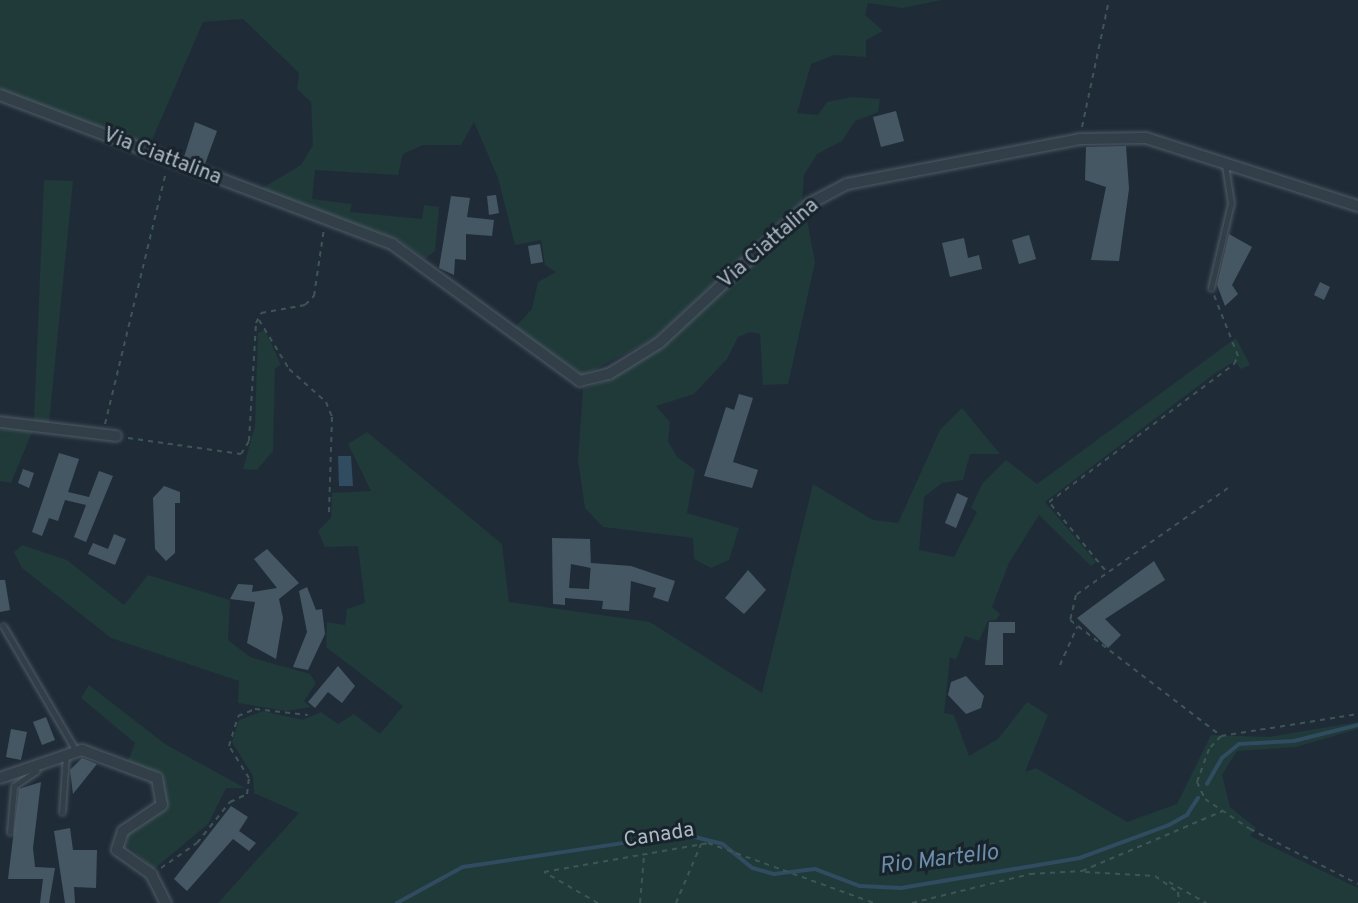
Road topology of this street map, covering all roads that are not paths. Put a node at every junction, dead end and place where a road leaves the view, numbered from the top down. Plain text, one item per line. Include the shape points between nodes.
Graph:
1 (0, 95) edge
2 (1225, 163) junction
3 (1358, 206) edge
4 (1211, 288) road end
5 (0, 422) edge
6 (116, 436) road end
7 (3, 626) dead end
8 (71, 752) junction
9 (41, 762) junction
10 (0, 778) edge
11 (62, 812) dead end
12 (10, 831) dead end
13 (166, 903) edge

1 - 2 street, Via Ciattalina via 392,244 561,369 591,380 659,343 809,204 847,184 1080,139 1146,138
2 - 3 street, Via Ciattalina
2 - 4 lane via 1231,203
5 - 6 street
7 - 8 lane
8 - 9 street
8 - 11 lane
8 - 13 street via 157,778 162,805 122,831 117,850 151,874
9 - 10 street
9 - 12 lane via 14,786

